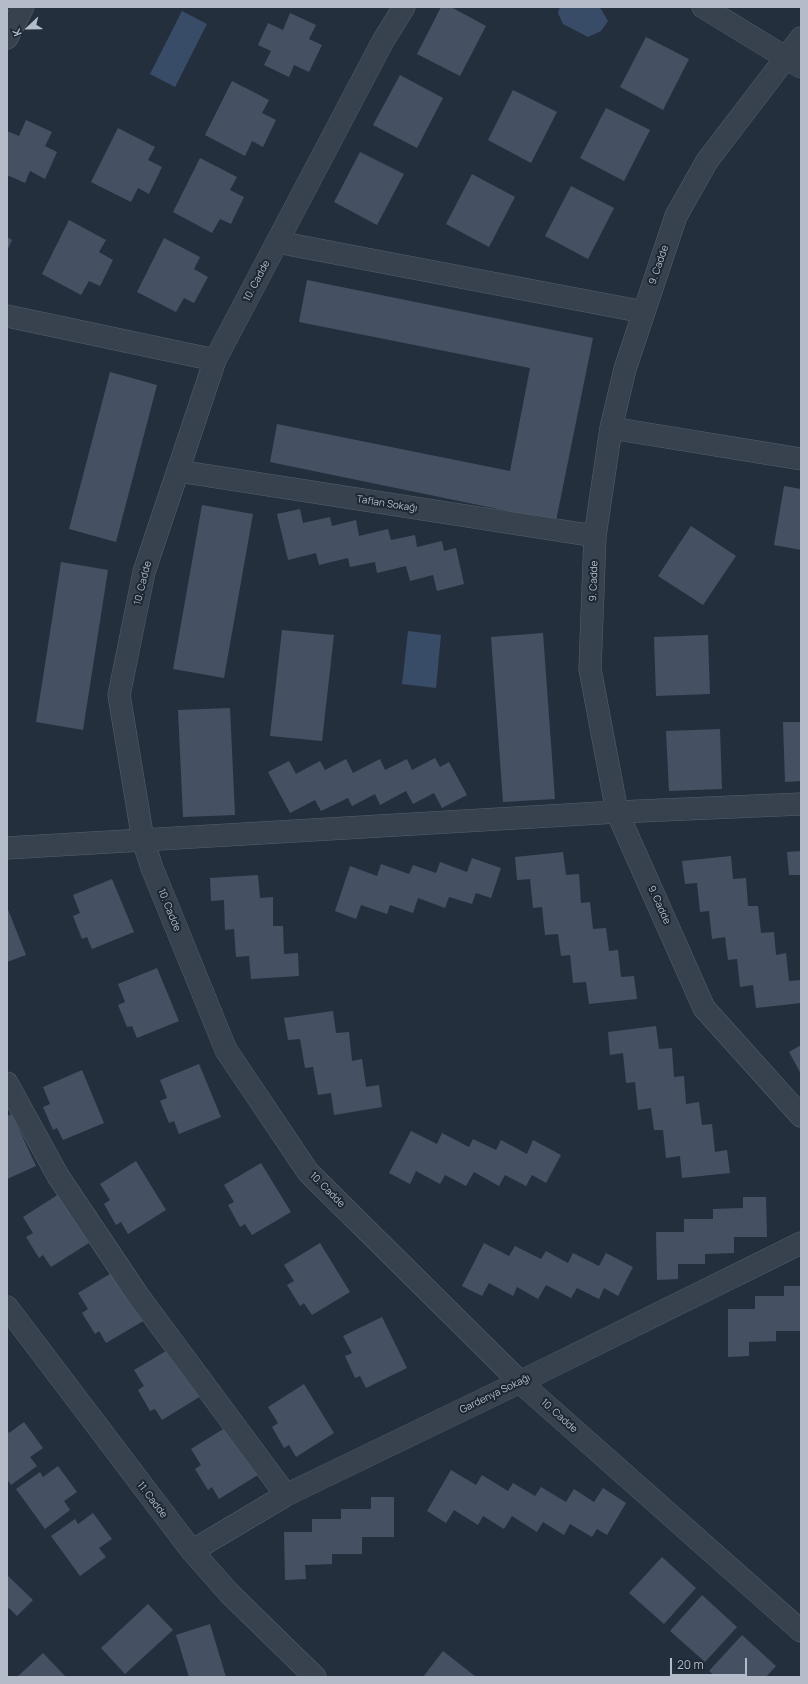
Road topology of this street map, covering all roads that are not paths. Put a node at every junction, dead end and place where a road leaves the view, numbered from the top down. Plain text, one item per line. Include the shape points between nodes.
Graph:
1 (23, 7) edge
2 (404, 7) edge
3 (703, 7) edge
4 (7, 38) edge
5 (801, 38) edge
6 (794, 62) edge
7 (277, 242) junction
8 (644, 312) junction
9 (7, 316) edge
10 (215, 360) junction
11 (611, 428) junction
12 (801, 459) edge
13 (178, 471) junction
14 (596, 536) junction
15 (801, 804) edge
16 (617, 812) junction
17 (143, 840) junction
18 (7, 848) edge
19 (7, 1083) edge
20 (801, 1116) edge
21 (801, 1243) edge
22 (7, 1307) edge
23 (520, 1382) junction
24 (286, 1495) junction
25 (192, 1551) junction
26 (801, 1631) edge
27 (315, 1677) edge

1 - 4 street
2 - 7 street, 10. Cadde
3 - 6 street
5 - 6 street, 9. Cadde
6 - 8 street, 9. Cadde via 707,161 676,216
7 - 8 street
7 - 10 street, 10. Cadde
8 - 11 street, 9. Cadde via 625,369
9 - 10 street
10 - 13 street, 10. Cadde
11 - 12 street
11 - 14 street, 9. Cadde
13 - 14 street, Taflan Sokağı
13 - 17 street, 10. Cadde via 144,572 119,695
14 - 16 street, 9. Cadde via 590,669
15 - 16 street
16 - 17 street
16 - 20 street, 9. Cadde via 704,1008
17 - 18 street
17 - 23 street, 10. Cadde via 226,1050 308,1172
19 - 24 street via 58,1176 137,1294
21 - 23 street, Gardenya Sokağı
22 - 25 street, 11. Cadde
23 - 24 street, Gardenya Sokağı
23 - 26 street, 10. Cadde
24 - 25 street, Gardenya Sokağı
25 - 27 street, 11. Cadde via 229,1593

